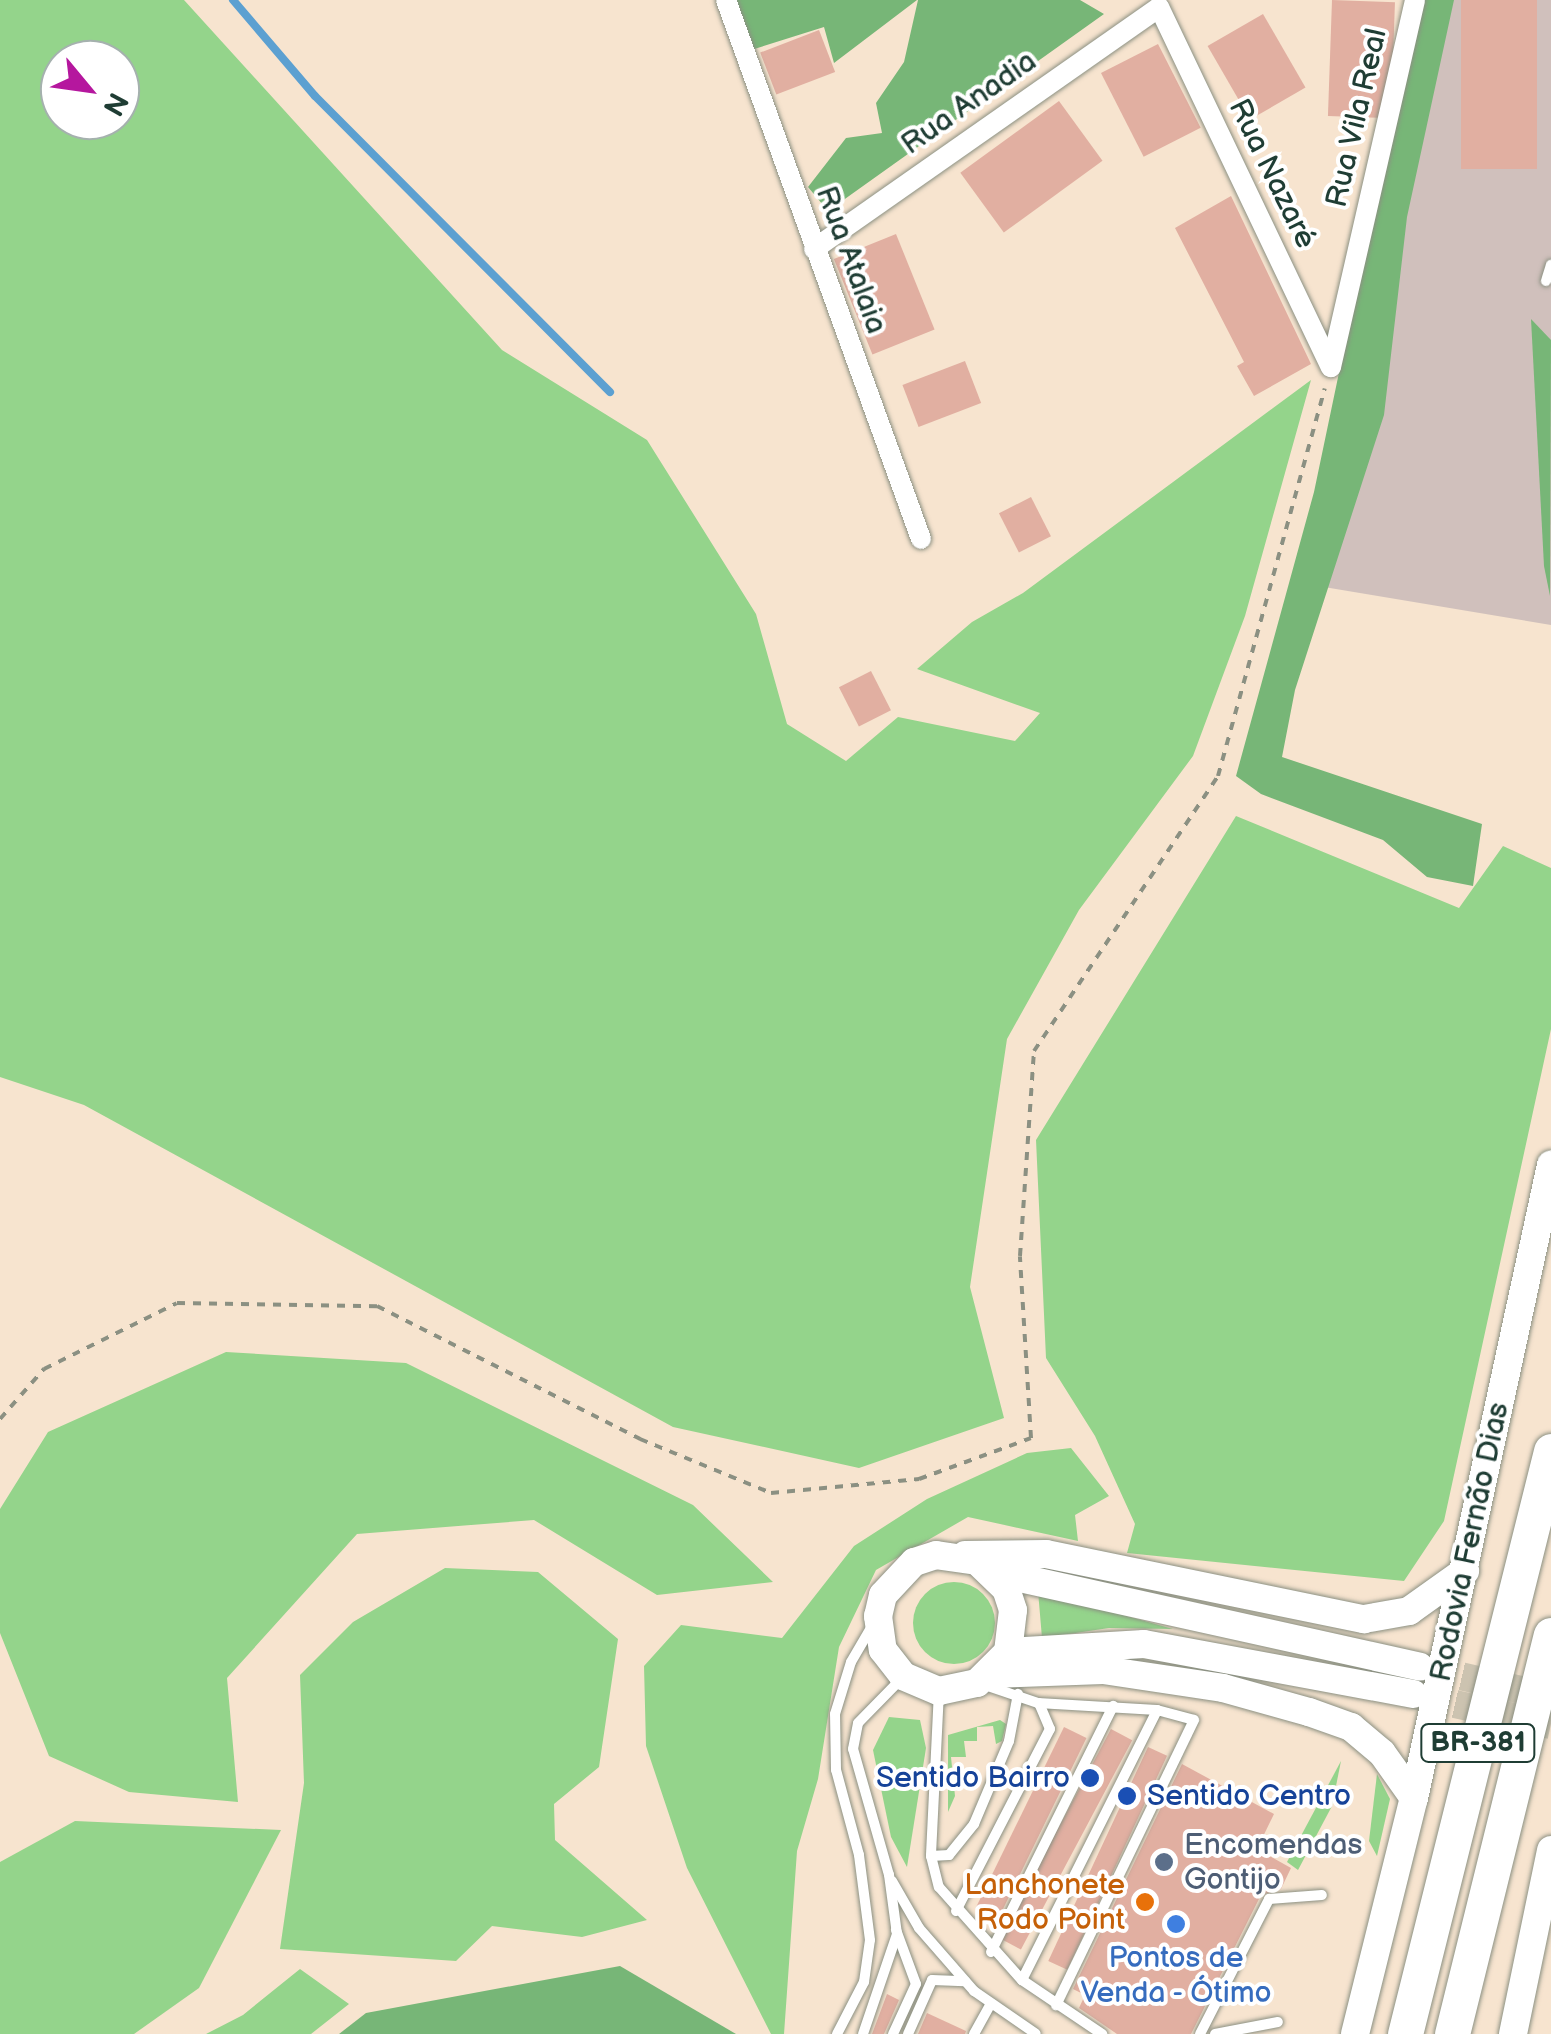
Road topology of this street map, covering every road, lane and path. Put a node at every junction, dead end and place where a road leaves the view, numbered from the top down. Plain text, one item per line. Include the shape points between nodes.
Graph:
1 (726, 0) edge
2 (1415, 0) edge
3 (1159, 3) edge
4 (814, 249) junction
5 (1551, 265) edge
6 (1546, 281) dead end
7 (1330, 367) junction
8 (921, 539) dead end
9 (1551, 1166) edge
10 (0, 1419) edge
11 (1551, 1451) edge
12 (958, 1555) junction
13 (1465, 1570) junction
14 (993, 1572) junction
15 (878, 1616) junction
16 (1551, 1635) edge
17 (992, 1670) junction
18 (903, 1676) junction
19 (939, 1691) junction
20 (1018, 1694) junction
21 (1038, 1703) junction
22 (1114, 1706) junction
23 (1156, 1710) junction
24 (1414, 1798) junction
25 (1551, 1850) edge
26 (931, 1856) junction
27 (889, 1875) junction
28 (1322, 1895) dead end
29 (956, 1910) junction
30 (896, 1930) junction
31 (991, 1952) junction
32 (1022, 1980) junction
33 (966, 1981) junction
34 (991, 2004) junction
35 (1056, 2005) junction
36 (1278, 2022) dead end
37 (837, 2034) edge
38 (863, 2034) edge
39 (893, 2034) edge
40 (908, 2034) edge
41 (974, 2034) edge
42 (1036, 2034) edge
43 (1102, 2034) edge
44 (1200, 2034) edge
45 (1216, 2034) edge
46 (1356, 2034) edge
47 (1405, 2034) edge
48 (1452, 2034) edge
49 (1513, 2034) edge

1 - 4 street, Rua Atalaia
2 - 7 street, Rua Vila Real
3 - 4 street, Rua Anadia
3 - 7 street, Rua Nazaré
4 - 8 street, Rua Atalaia
5 - 6 lane
7 - 10 path via 1218,776 1034,1051 1020,1256 1031,1438 919,1480 771,1493 640,1439 376,1306 176,1303 44,1369
9 - 13 main road, Rodovia Fernão Dias / BR-381
11 - 47 highway, Rodovia Fernão Dias / BR-381
12 - 13 main road via 1046,1554 1364,1619 1409,1611
12 - 14 main road
12 - 15 main road via 914,1562 883,1594
13 - 24 main road, Rodovia Fernão Dias / BR-381
14 - 17 main road via 1014,1610
14 - 17 main road via 1416,1681 1144,1644
15 - 18 main road via 883,1650
15 - 37 lane via 851,1662 835,1714 836,1770 859,1855 870,1940 864,1982
16 - 48 highway, BR-381
17 - 19 main road
17 - 20 lane
17 - 24 main road via 1103,1670 1223,1688 1309,1712 1352,1726 1382,1753
18 - 19 main road
18 - 27 lane via 858,1723 852,1749
19 - 26 lane
20 - 21 lane
20 - 26 lane via 1008,1741 974,1824 949,1855
21 - 22 lane
21 - 29 lane via 1050,1729
22 - 23 lane
22 - 31 lane
23 - 32 lane
23 - 35 lane via 1194,1720
24 - 46 main road, Rodovia Fernão Dias / BR-381
25 - 49 main road
26 - 29 lane via 939,1887
27 - 30 lane
27 - 33 lane via 919,1928
28 - 44 lane via 1269,1900
29 - 31 lane
30 - 38 lane via 888,1974
30 - 39 lane via 916,1984
31 - 32 lane
32 - 35 lane
33 - 34 lane
33 - 40 lane via 932,1980
34 - 41 lane
34 - 42 lane
35 - 43 lane
36 - 45 lane

